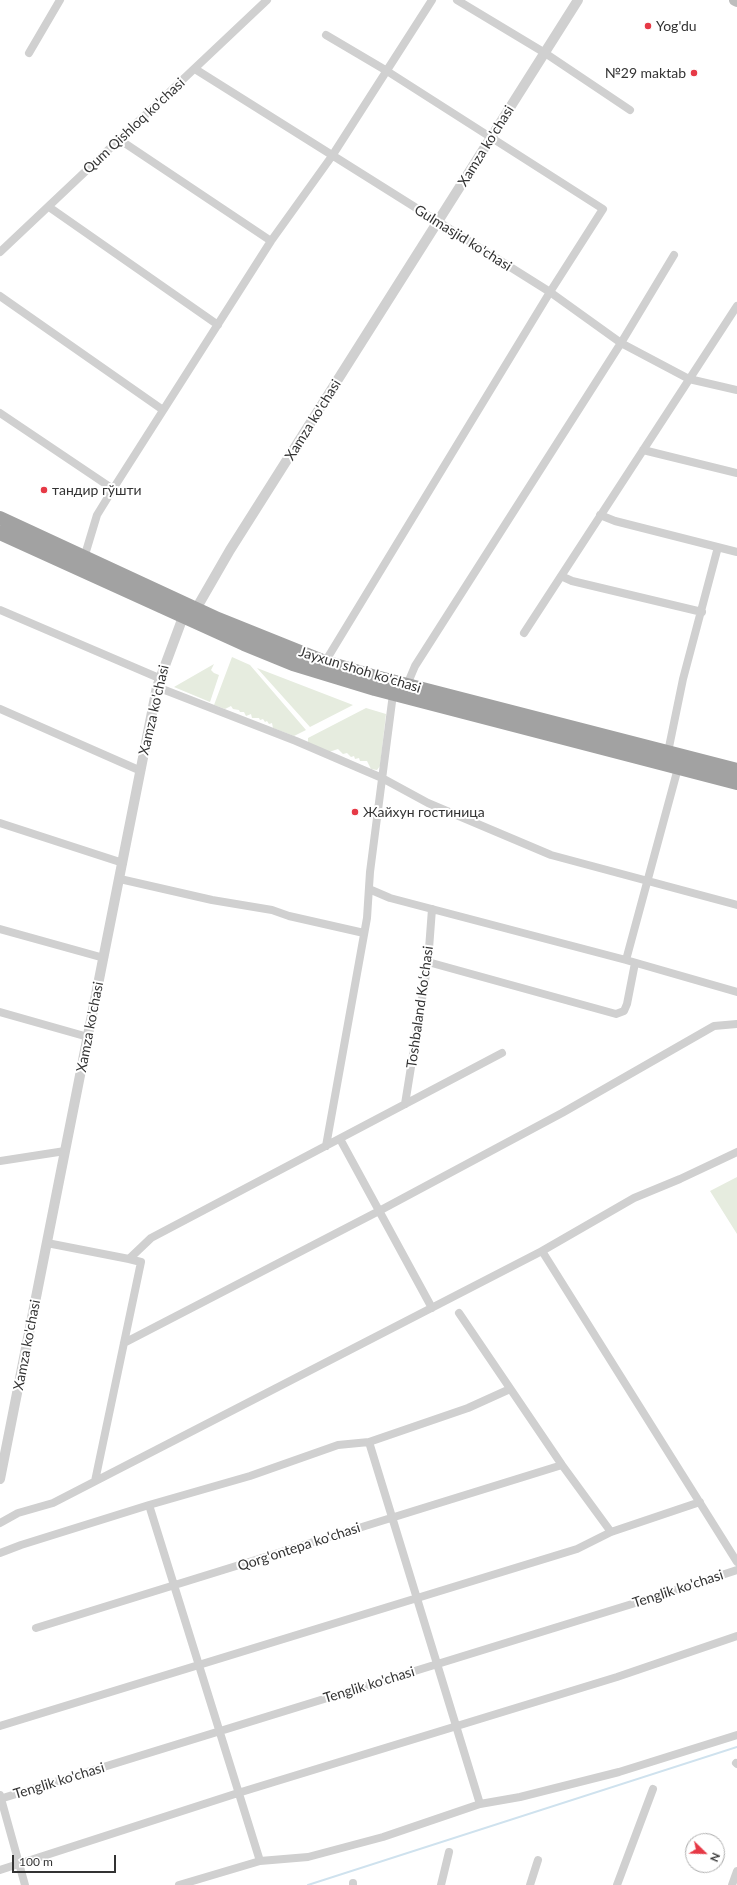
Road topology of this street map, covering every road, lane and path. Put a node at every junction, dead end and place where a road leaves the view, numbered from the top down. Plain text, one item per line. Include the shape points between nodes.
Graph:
1 (60, 0) edge
2 (267, 0) edge
3 (432, 0) edge
4 (457, 0) edge
5 (578, 0) edge
6 (326, 35) dead end
7 (29, 53) dead end
8 (545, 53) junction
9 (195, 69) junction
10 (387, 71) junction
11 (630, 110) dead end
12 (490, 138) junction
13 (120, 140) junction
14 (332, 156) junction
15 (49, 206) junction
16 (438, 223) junction
17 (272, 241) junction
18 (0, 252) edge
19 (674, 255) dead end
20 (550, 292) junction
21 (0, 296) edge
22 (737, 306) edge
23 (218, 325) junction
24 (621, 343) junction
25 (689, 379) junction
26 (737, 390) edge
27 (163, 410) junction
28 (0, 413) edge
29 (643, 450) junction
30 (737, 472) edge
31 (113, 489) junction
32 (600, 515) junction
33 (0, 518) edge
34 (0, 534) edge
35 (718, 547) junction
36 (737, 552) edge
37 (84, 558) junction
38 (561, 576) junction
39 (196, 609) junction
40 (0, 610) edge
41 (702, 612) junction
42 (182, 616) junction
43 (524, 633) dead end
44 (326, 662) junction
45 (158, 683) junction
46 (408, 685) junction
47 (393, 694) junction
48 (0, 709) edge
49 (668, 752) junction
50 (678, 768) junction
51 (737, 770) edge
52 (141, 771) junction
53 (382, 778) junction
54 (737, 783) edge
55 (0, 823) edge
56 (123, 863) junction
57 (120, 879) junction
58 (647, 881) junction
59 (369, 890) junction
60 (737, 905) edge
61 (432, 910) junction
62 (0, 929) edge
63 (364, 933) junction
64 (104, 958) junction
65 (626, 960) junction
66 (428, 962) junction
67 (635, 963) junction
68 (737, 992) edge
69 (0, 1012) edge
70 (737, 1024) edge
71 (88, 1037) junction
72 (502, 1053) dead end
73 (405, 1104) junction
74 (340, 1139) junction
75 (326, 1146) junction
76 (65, 1152) junction
77 (737, 1152) edge
78 (0, 1161) edge
79 (379, 1211) junction
80 (47, 1243) junction
81 (542, 1251) junction
82 (129, 1259) junction
83 (432, 1308) junction
84 (458, 1312) dead end
85 (124, 1343) junction
86 (510, 1388) junction
87 (369, 1442) junction
88 (562, 1466) junction
89 (0, 1479) edge
90 (95, 1481) junction
91 (700, 1502) junction
92 (149, 1505) junction
93 (392, 1518) junction
94 (0, 1523) edge
95 (611, 1532) junction
96 (0, 1553) edge
97 (737, 1562) edge
98 (737, 1570) edge
99 (174, 1587) junction
100 (416, 1599) junction
101 (36, 1628) dead end
102 (737, 1636) edge
103 (436, 1664) junction
104 (199, 1666) junction
105 (0, 1726) edge
106 (456, 1727) junction
107 (220, 1732) junction
108 (737, 1735) edge
109 (653, 1789) dead end
110 (238, 1792) junction
111 (0, 1798) edge
112 (480, 1804) junction
113 (449, 1852) dead end
114 (538, 1860) dead end
115 (260, 1861) junction
116 (18, 1864) junction
117 (0, 1870) edge
118 (737, 1871) edge
119 (25, 1885) edge
120 (179, 1885) edge
121 (441, 1885) edge
122 (530, 1885) edge
123 (617, 1885) edge
124 (732, 1885) edge

1 - 7 street
2 - 9 street, Qum Qishloq ko'chasi
3 - 10 street
4 - 8 street
5 - 8 street, Xamza ko'chasi
6 - 10 street
8 - 11 street
8 - 12 street, Xamza ko'chasi
9 - 13 street, Qum Qishloq ko'chasi
9 - 14 street, Gulmasjid ko'chasi
10 - 12 street
10 - 14 street
12 - 16 street, Xamza ko'chasi
12 - 20 street via 603,209
13 - 15 street, Qum Qishloq ko'chasi
13 - 17 street
14 - 16 street, Gulmasjid ko'chasi
14 - 17 street
15 - 18 street, Qum Qishloq ko'chasi
15 - 23 street
16 - 20 street, Gulmasjid ko'chasi
16 - 39 street, Xamza ko'chasi via 230,550
17 - 23 street
19 - 24 street
20 - 24 street, Gulmasjid ko'chasi
20 - 44 street
21 - 27 street
22 - 25 street
23 - 27 street
24 - 25 street, Gulmasjid ko'chasi
24 - 46 street via 415,666
25 - 26 street, Gulmasjid ko'chasi
25 - 29 street
27 - 31 street
28 - 31 street
29 - 30 street
29 - 32 street
31 - 37 street via 97,515
32 - 35 street
32 - 38 street
33 - 37 highway, Jayxun shoh ko'chasi
34 - 42 highway, Jayxun shoh ko'chasi
35 - 36 street
35 - 41 street
37 - 39 highway, Jayxun shoh ko'chasi
38 - 41 street via 572,581
38 - 43 street
39 - 42 street
39 - 44 highway, Jayxun shoh ko'chasi
40 - 45 street
41 - 49 street via 683,679
42 - 45 street, Xamza ko'chasi
42 - 47 highway, Jayxun shoh ko'chasi via 292,664
44 - 46 highway, Jayxun shoh ko'chasi
45 - 52 street, Xamza ko'chasi
45 - 53 street
46 - 49 highway, Jayxun shoh ko'chasi
47 - 50 highway, Jayxun shoh ko'chasi
47 - 53 street
48 - 52 street
49 - 51 highway, Jayxun shoh ko'chasi
50 - 54 highway, Jayxun shoh ko'chasi
50 - 58 street
52 - 56 street, Xamza ko'chasi
53 - 58 street via 428,803 551,855
53 - 59 street
55 - 56 street
56 - 57 street, Xamza ko'chasi
57 - 63 street via 212,900 272,910
57 - 64 street, Xamza ko'chasi
58 - 60 street
58 - 65 street
59 - 61 street
59 - 63 street
61 - 65 street
61 - 66 street, Toshbaland Koʻchasi
62 - 64 street
63 - 75 street
64 - 71 street, Xamza ko'chasi
65 - 67 street
66 - 67 street via 616,1014 624,1012 627,1004
66 - 73 street, Toshbaland Koʻchasi
67 - 68 street
69 - 71 street
70 - 79 street via 714,1026 562,1113
71 - 76 street, Xamza ko'chasi
72 - 73 street
73 - 74 street
74 - 75 street
74 - 79 street
75 - 82 street via 151,1238
76 - 78 street
76 - 80 street, Xamza ko'chasi
77 - 81 street via 634,1198
79 - 83 street
79 - 85 street
80 - 82 street
80 - 89 street, Xamza ko'chasi
81 - 83 street
81 - 91 street
82 - 85 street via 141,1262
83 - 90 street
84 - 86 street
85 - 90 street
86 - 87 street via 468,1408
86 - 88 street
87 - 92 street via 338,1445 250,1476
87 - 93 street
88 - 93 street, Qorg'ontepa ko'chasi
88 - 95 street
90 - 94 street via 53,1502 18,1512
91 - 95 street
91 - 97 street
92 - 96 street via 21,1544
92 - 99 street
93 - 99 street, Qorg'ontepa ko'chasi
93 - 100 street
95 - 100 street via 577,1549
98 - 103 street, Tenglik ko'chasi
99 - 101 street, Qorg'ontepa ko'chasi
99 - 104 street
100 - 103 street
100 - 104 street
102 - 106 street via 617,1677
103 - 106 street
103 - 107 street, Tenglik ko'chasi
104 - 105 street
104 - 107 street
106 - 110 street
106 - 112 street
107 - 110 street
107 - 111 street, Tenglik ko'chasi
108 - 112 street via 619,1772 520,1797
109 - 123 street
110 - 115 street
110 - 116 street
111 - 116 street
112 - 115 street via 383,1837 308,1857
113 - 121 street
114 - 122 street
115 - 120 street
116 - 117 street
116 - 119 street
118 - 124 street

